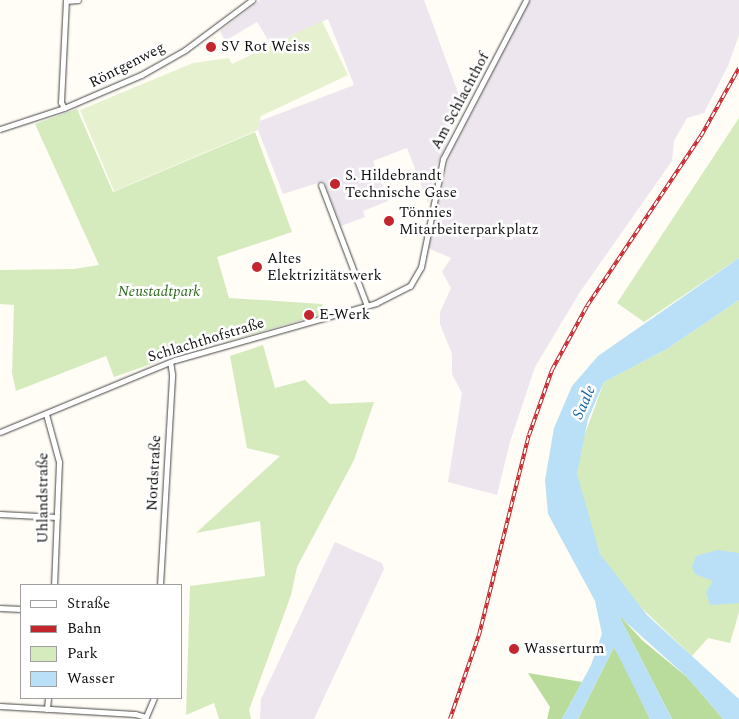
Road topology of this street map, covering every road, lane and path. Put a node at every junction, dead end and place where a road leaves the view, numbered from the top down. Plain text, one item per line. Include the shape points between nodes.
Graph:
1 (66, 0) edge
2 (78, 0) edge
3 (252, 0) edge
4 (526, 0) edge
5 (64, 108) junction
6 (0, 128) edge
7 (321, 185) dead end
8 (394, 296) joint
9 (367, 306) junction
10 (170, 362) junction
11 (46, 414) junction
12 (0, 432) edge
13 (0, 514) edge
14 (57, 517) junction
15 (54, 584) edge
16 (160, 584) edge
17 (0, 608) edge
18 (20, 609) edge
19 (48, 699) edge
20 (154, 699) edge
21 (0, 706) edge
22 (47, 708) junction
23 (146, 718) edge

1 - 2 street
1 - 5 street via 61,102
3 - 5 street, Röntgenweg via 184,50 141,75
4 - 8 street, Am Schlachthof via 443,159 419,274 410,286
5 - 6 street, Röntgenweg
7 - 9 street
8 - 9 street, Schlachthofstraße
9 - 10 street, Schlachthofstraße
10 - 11 street, Schlachthofstraße
10 - 16 street, Nordstraße via 172,374
11 - 12 street, Schlachthofstraße
11 - 14 street, Uhlandstraße via 59,462
13 - 14 street
14 - 15 street, Uhlandstraße
17 - 18 street
19 - 22 street
20 - 23 street
21 - 22 street
22 - 23 street via 135,714

